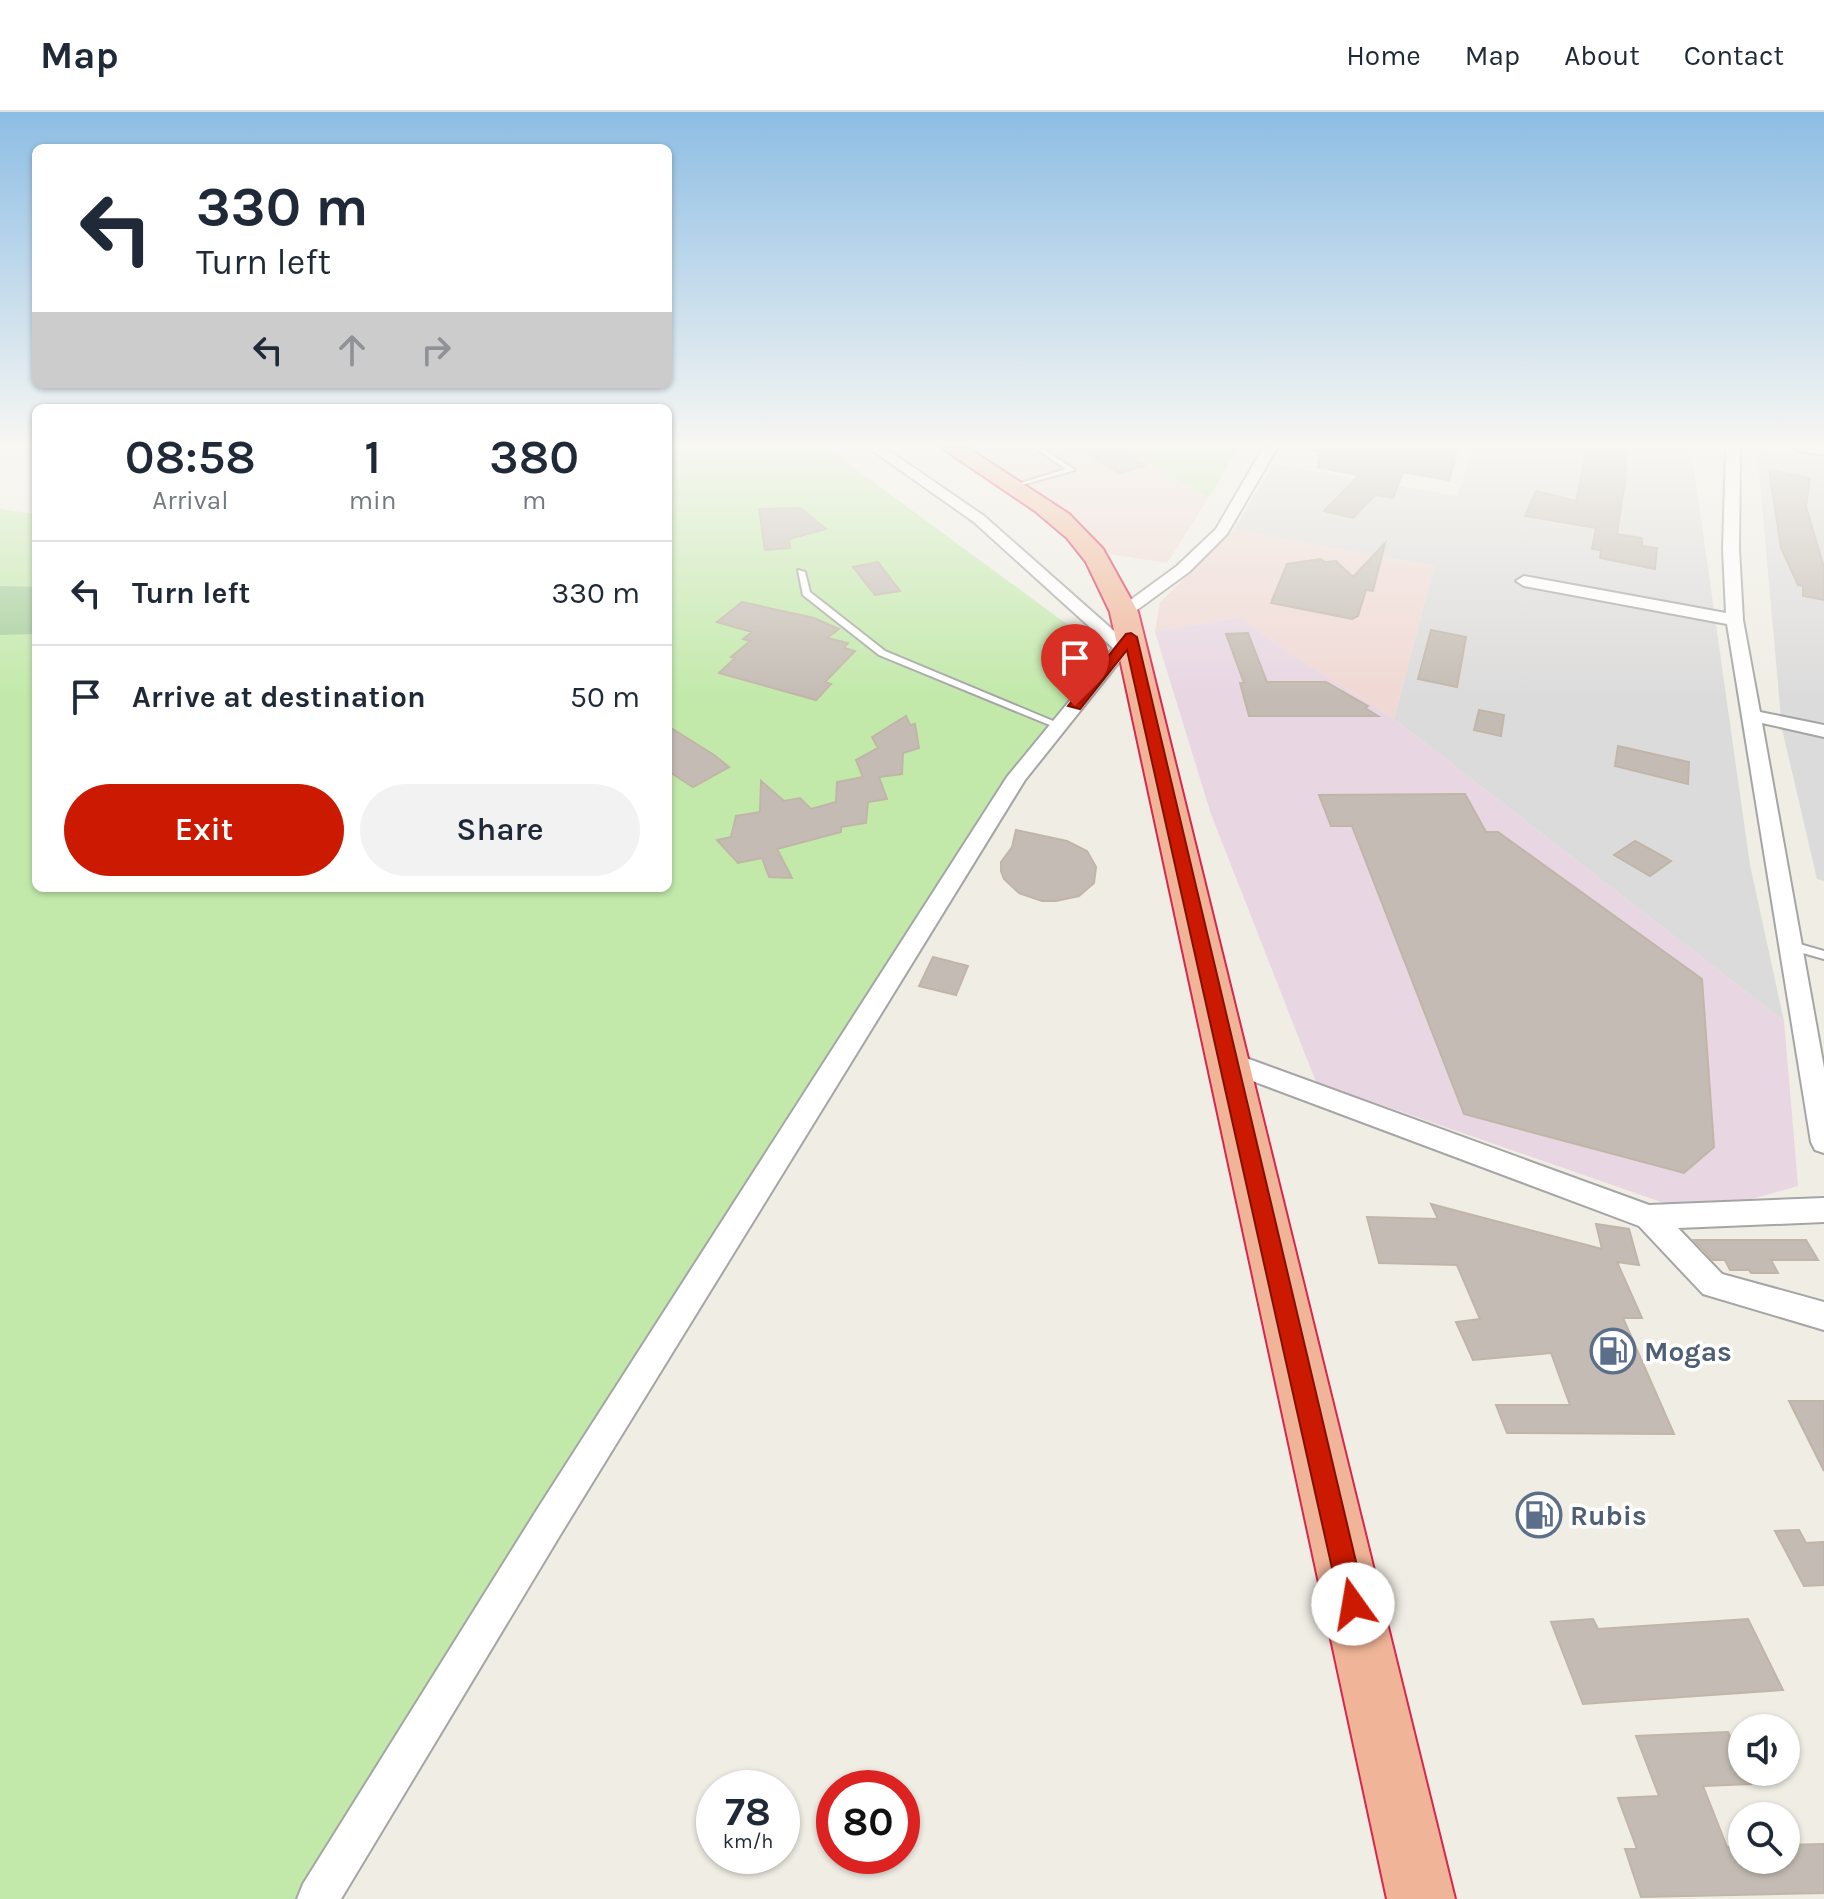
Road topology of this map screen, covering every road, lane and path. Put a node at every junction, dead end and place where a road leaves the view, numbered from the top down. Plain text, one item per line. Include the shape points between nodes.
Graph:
1 (995, 531) edge
2 (1071, 531) edge
3 (1222, 531) edge
4 (1731, 531) edge
5 (801, 572) dead end
6 (1524, 581) dead end
7 (1735, 620) junction
8 (1126, 633) junction
9 (1749, 715) junction
10 (1060, 726) junction
11 (1824, 731) edge
12 (1789, 945) junction
13 (1824, 955) edge
14 (1227, 1061) junction
15 (1824, 1142) edge
16 (1824, 1210) edge
17 (1649, 1217) junction
18 (1824, 1316) edge
19 (318, 1899) edge
20 (1421, 1899) edge

1 - 8 street
2 - 8 highway via 1087,544 1105,571
3 - 8 street
4 - 7 street
5 - 10 lane via 806,593 882,653
6 - 7 street
7 - 9 street
8 - 10 street
8 - 14 highway
9 - 11 street
9 - 12 street
10 - 19 street via 1017,777
12 - 13 lane
12 - 15 street
14 - 17 street
14 - 20 highway
16 - 17 street
17 - 18 street via 1713,1285

